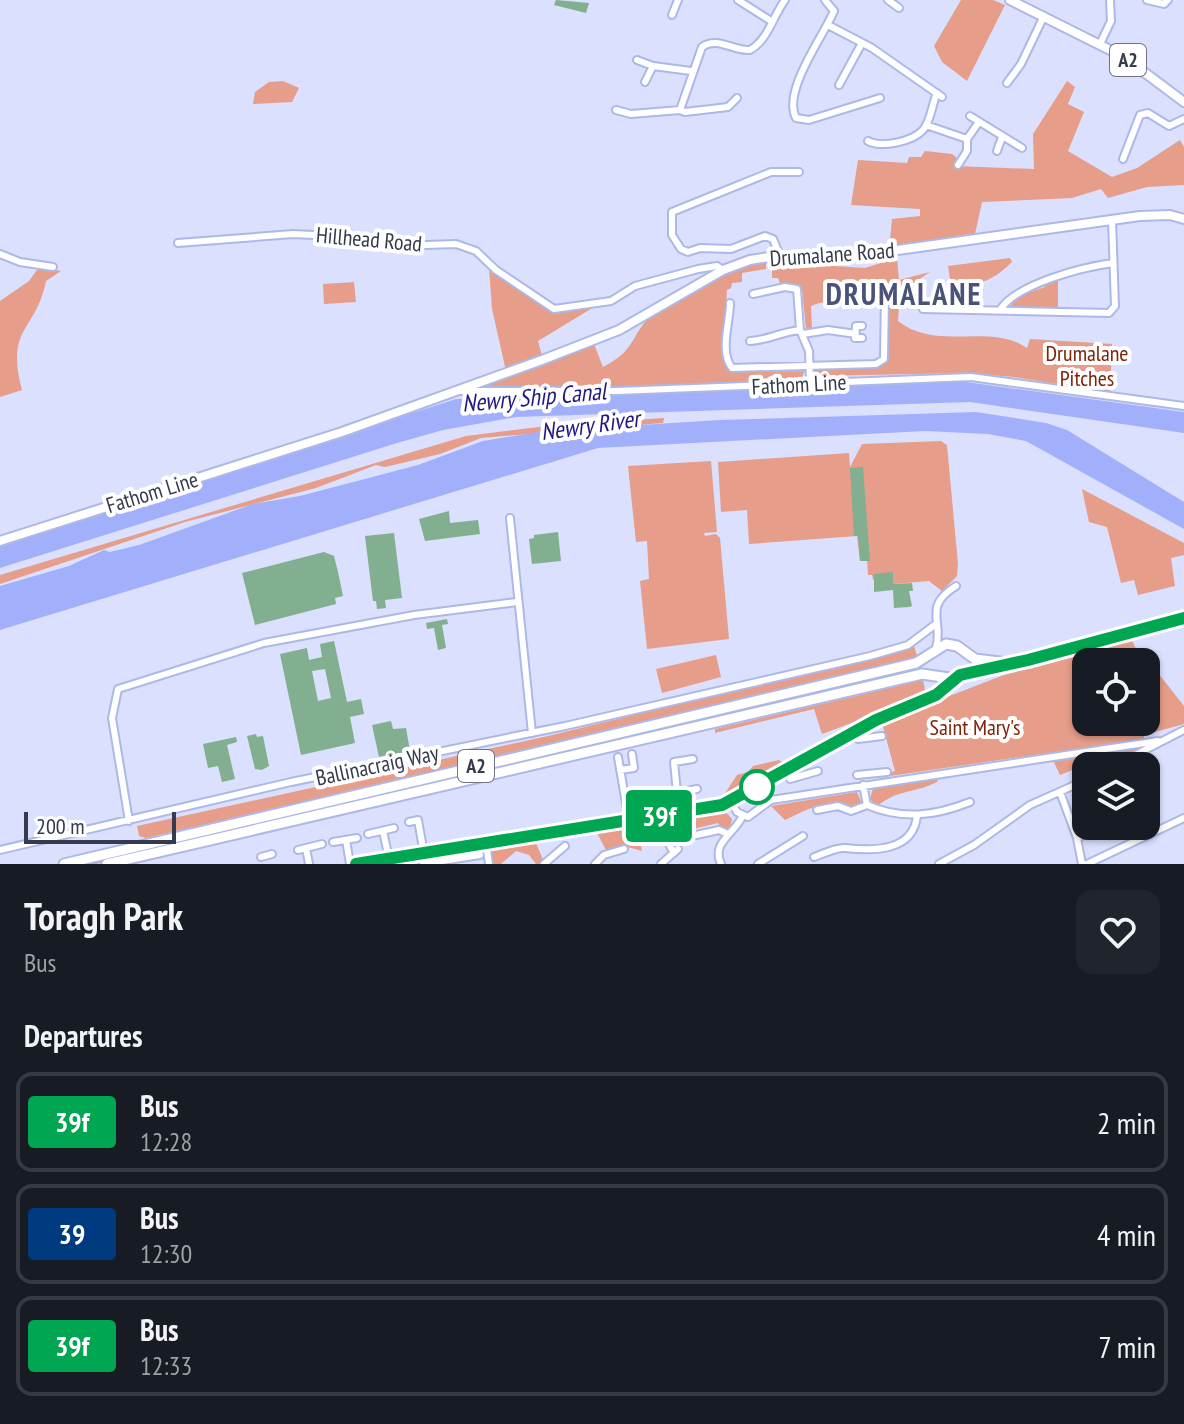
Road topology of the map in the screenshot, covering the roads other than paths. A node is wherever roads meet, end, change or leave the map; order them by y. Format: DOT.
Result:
graph roads {
  1 [pos="678,0"];
  2 [pos="738,0"];
  3 [pos="785,0"];
  4 [pos="825,0"];
  5 [pos="888,0"];
  6 [pos="1010,0"];
  7 [pos="1110,0"];
  8 [pos="1147,0"];
  9 [pos="1168,0"];
  10 [pos="899,8"];
  11 [pos="672,15"];
  12 [pos="1044,16"];
  13 [pos="771,21"];
  14 [pos="828,25"];
  15 [pos="862,43"];
  16 [pos="1100,44"];
  17 [pos="637,60"];
  18 [pos="653,66"];
  19 [pos="691,71"];
  20 [pos="645,82"];
  21 [pos="1007,83"];
  22 [pos="853,84"];
  23 [pos="737,98"];
  24 [pos="880,98"];
  25 [pos="1184,102"];
  26 [pos="616,110"];
  27 [pos="680,110"];
  28 [pos="793,114"];
  29 [pos="783,116"];
  30 [pos="970,116"];
  31 [pos="1184,119"];
  32 [pos="979,122"];
  33 [pos="926,125"];
  34 [pos="1002,137"];
  35 [pos="967,139"];
  36 [pos="868,141"];
  37 [pos="1022,148"];
  38 [pos="997,151"];
  39 [pos="1123,159"];
  40 [pos="958,165"];
  41 [pos="799,172"];
  42 [pos="1184,219"];
  43 [pos="1112,220"];
  44 [pos="178,243"];
  45 [pos="0,254"];
  46 [pos="780,256"];
  47 [pos="1113,263"];
  48 [pos="53,267"];
  49 [pos="723,270"];
  50 [pos="753,294"];
  51 [pos="849,296"];
  52 [pos="738,309"];
  53 [pos="923,309"];
  54 [pos="1000,310"];
  55 [pos="862,326"];
  56 [pos="801,332"];
  57 [pos="750,341"];
  58 [pos="810,365"];
  59 [pos="484,381"];
  60 [pos="810,383"];
  61 [pos="458,391"];
  62 [pos="487,393"];
  63 [pos="1184,406"];
  64 [pos="510,518"];
  65 [pos="0,541"];
  66 [pos="956,586"];
  67 [pos="517,602"];
  68 [pos="1184,618"];
  69 [pos="936,626"];
  70 [pos="959,647"];
  71 [pos="935,650"];
  72 [pos="1016,663"];
  73 [pos="939,676"];
  74 [pos="957,676"];
  75 [pos="940,691"];
  76 [pos="868,724"];
  77 [pos="1183,732"];
  78 [pos="532,733"];
  79 [pos="882,736"];
  80 [pos="872,737"];
  81 [pos="858,739"];
  82 [pos="1158,741"];
  83 [pos="1139,752"];
  84 [pos="632,754"];
  85 [pos="618,757"];
  86 [pos="693,759"];
  87 [pos="803,761"];
  88 [pos="620,770"];
  89 [pos="887,772"];
  90 [pos="873,773"];
  91 [pos="857,775"];
  92 [pos="790,779"];
  93 [pos="873,784"];
  94 [pos="863,785"];
  95 [pos="1072,786"];
  96 [pos="697,789"];
  97 [pos="1060,792"];
  98 [pos="677,793"];
  99 [pos="731,802"];
  100 [pos="970,802"];
  101 [pos="867,805"];
  102 [pos="817,810"];
  103 [pos="679,813"];
  104 [pos="917,815"];
  105 [pos="662,816"];
  106 [pos="742,817"];
  107 [pos="1184,818"];
  108 [pos="129,821"];
  109 [pos="629,821"];
  110 [pos="409,822"];
  111 [pos="1072,824"];
  112 [pos="394,828"];
  113 [pos="383,831"];
  114 [pos="368,834"];
  115 [pos="728,834"];
  116 [pos="696,835"];
  117 [pos="803,836"];
  118 [pos="357,838"];
  119 [pos="346,840"];
  120 [pos="1078,840"];
  121 [pos="333,842"];
  122 [pos="322,844"];
  123 [pos="483,844"];
  124 [pos="565,846"];
  125 [pos="624,849"];
  126 [pos="0,850"];
  127 [pos="424,854"];
  128 [pos="266,855"];
  129 [pos="480,855"];
  130 [pos="814,857"];
  131 [pos="389,859"];
  132 [pos="405,860"];
  133 [pos="64,864"];
  134 [pos="107,864"];
  135 [pos="268,864"];
  136 [pos="309,864"];
  137 [pos="350,864"];
  138 [pos="357,864"];
  139 [pos="423,864"];
  140 [pos="481,864"];
  141 [pos="489,864"];
  142 [pos="544,864"];
  143 [pos="595,864"];
  144 [pos="661,864"];
  145 [pos="721,864"];
  146 [pos="758,864"];
  147 [pos="939,864"];
  148 [pos="1085,864"];
  1 -- 11 [label="street"];
  2 -- 13 [label="street"];
  3 -- 13 [label="street"];
  4 -- 14 [label="street"];
  5 -- 10 [label="street"];
  6 -- 12 [label="main road, A2"];
  7 -- 16 [label="street"];
  8 -- 9 [label="street"];
  12 -- 16 [label="main road, A2"];
  12 -- 21 [label="street"];
  13 -- 19 [label="street"];
  14 -- 15 [label="street"];
  14 -- 28 [label="street"];
  15 -- 22 [label="street"];
  15 -- 33 [label="street"];
  16 -- 25 [label="main road, A2"];
  17 -- 18 [label="street"];
  18 -- 19 [label="street"];
  18 -- 20 [label="street"];
  19 -- 27 [label="street"];
  23 -- 27 [label="street"];
  24 -- 28 [label="street"];
  26 -- 27 [label="street"];
  28 -- 29 [label="street"];
  30 -- 32 [label="street"];
  31 -- 39 [label="street"];
  32 -- 34 [label="street"];
  32 -- 35 [label="street"];
  33 -- 35 [label="street"];
  33 -- 36 [label="street"];
  34 -- 37 [label="street"];
  34 -- 38 [label="street"];
  35 -- 40 [label="street"];
  41 -- 46 [label="street"];
  42 -- 43 [label="main road, Drumalane Road"];
  43 -- 46 [label="main road, Drumalane Road"];
  43 -- 47 [label="street"];
  44 -- 49 [label="street, Hillhead Road"];
  45 -- 48 [label="street"];
  46 -- 49 [label="main road, Drumalane Road"];
  47 -- 54 [label="street"];
  47 -- 54 [label="street"];
  49 -- 59 [label="main road, Drumalane Road"];
  50 -- 56 [label="street"];
  51 -- 58 [label="street"];
  52 -- 58 [label="street"];
  53 -- 54 [label="street"];
  55 -- 56 [label="street"];
  56 -- 57 [label="street"];
  56 -- 58 [label="street"];
  58 -- 60 [label="street"];
  59 -- 61 [label="main road, Drumalane Road"];
  59 -- 62 [label="street"];
  60 -- 62 [label="street, Fathom Line"];
  60 -- 63 [label="street, Fathom Line"];
  61 -- 62 [label="street, Fathom Line"];
  61 -- 65 [label="main road, Fathom Line"];
  64 -- 67 [label="street"];
  66 -- 69 [label="street"];
  67 -- 78 [label="street"];
  67 -- 108 [label="street"];
  68 -- 72 [label="highway, A2"];
  69 -- 70 [label="street"];
  69 -- 71 [label="street"];
  69 -- 78 [label="street, Ballinacraig Way"];
  70 -- 71 [label="highway, A2"];
  70 -- 72 [label="highway, A2"];
  70 -- 74 [label="highway"];
  71 -- 73 [label="highway"];
  71 -- 133 [label="highway, A2"];
  72 -- 74 [label="highway, A2"];
  73 -- 74 [label="highway, A2"];
  73 -- 75 [label="street"];
  73 -- 134 [label="highway, A2"];
  74 -- 75 [label="street"];
  75 -- 76 [label="street"];
  76 -- 80 [label="street"];
  76 -- 87 [label="street"];
  77 -- 82 [label="street"];
  78 -- 108 [label="street, Ballinacraig Way"];
  79 -- 80 [label="street"];
  80 -- 81 [label="street"];
  82 -- 83 [label="street"];
  82 -- 93 [label="street"];
  84 -- 88 [label="street"];
  85 -- 88 [label="street"];
  86 -- 98 [label="street"];
  87 -- 92 [label="street"];
  87 -- 99 [label="street"];
  88 -- 109 [label="street"];
  89 -- 90 [label="street"];
  90 -- 91 [label="street"];
  90 -- 93 [label="street"];
  93 -- 94 [label="street"];
  94 -- 101 [label="street"];
  94 -- 106 [label="street"];
  95 -- 97 [label="street"];
  96 -- 98 [label="street"];
  97 -- 111 [label="street"];
  97 -- 147 [label="street"];
  98 -- 103 [label="street"];
  99 -- 103 [label="street"];
  99 -- 106 [label="street"];
  100 -- 104 [label="street"];
  101 -- 102 [label="street"];
  101 -- 104 [label="street"];
  103 -- 105 [label="street"];
  104 -- 130 [label="street"];
  105 -- 109 [label="street"];
  105 -- 144 [label="street"];
  106 -- 115 [label="street"];
  107 -- 148 [label="street"];
  108 -- 126 [label="street, Ballinacraig Way"];
  109 -- 123 [label="street"];
  110 -- 127 [label="street"];
  112 -- 113 [label="street"];
  113 -- 114 [label="street"];
  113 -- 131 [label="street"];
  115 -- 116 [label="street"];
  115 -- 145 [label="street"];
  117 -- 146 [label="street"];
  118 -- 119 [label="street"];
  119 -- 121 [label="street"];
  119 -- 137 [label="street"];
  120 -- 148 [label="street"];
  122 -- 136 [label="street"];
  123 -- 127 [label="street"];
  123 -- 129 [label="street"];
  123 -- 141 [label="street"];
  124 -- 142 [label="street"];
  125 -- 143 [label="street"];
  127 -- 132 [label="street"];
  128 -- 135 [label="street"];
  129 -- 139 [label="street"];
  129 -- 140 [label="street"];
  131 -- 132 [label="street"];
  131 -- 138 [label="street"];
}
